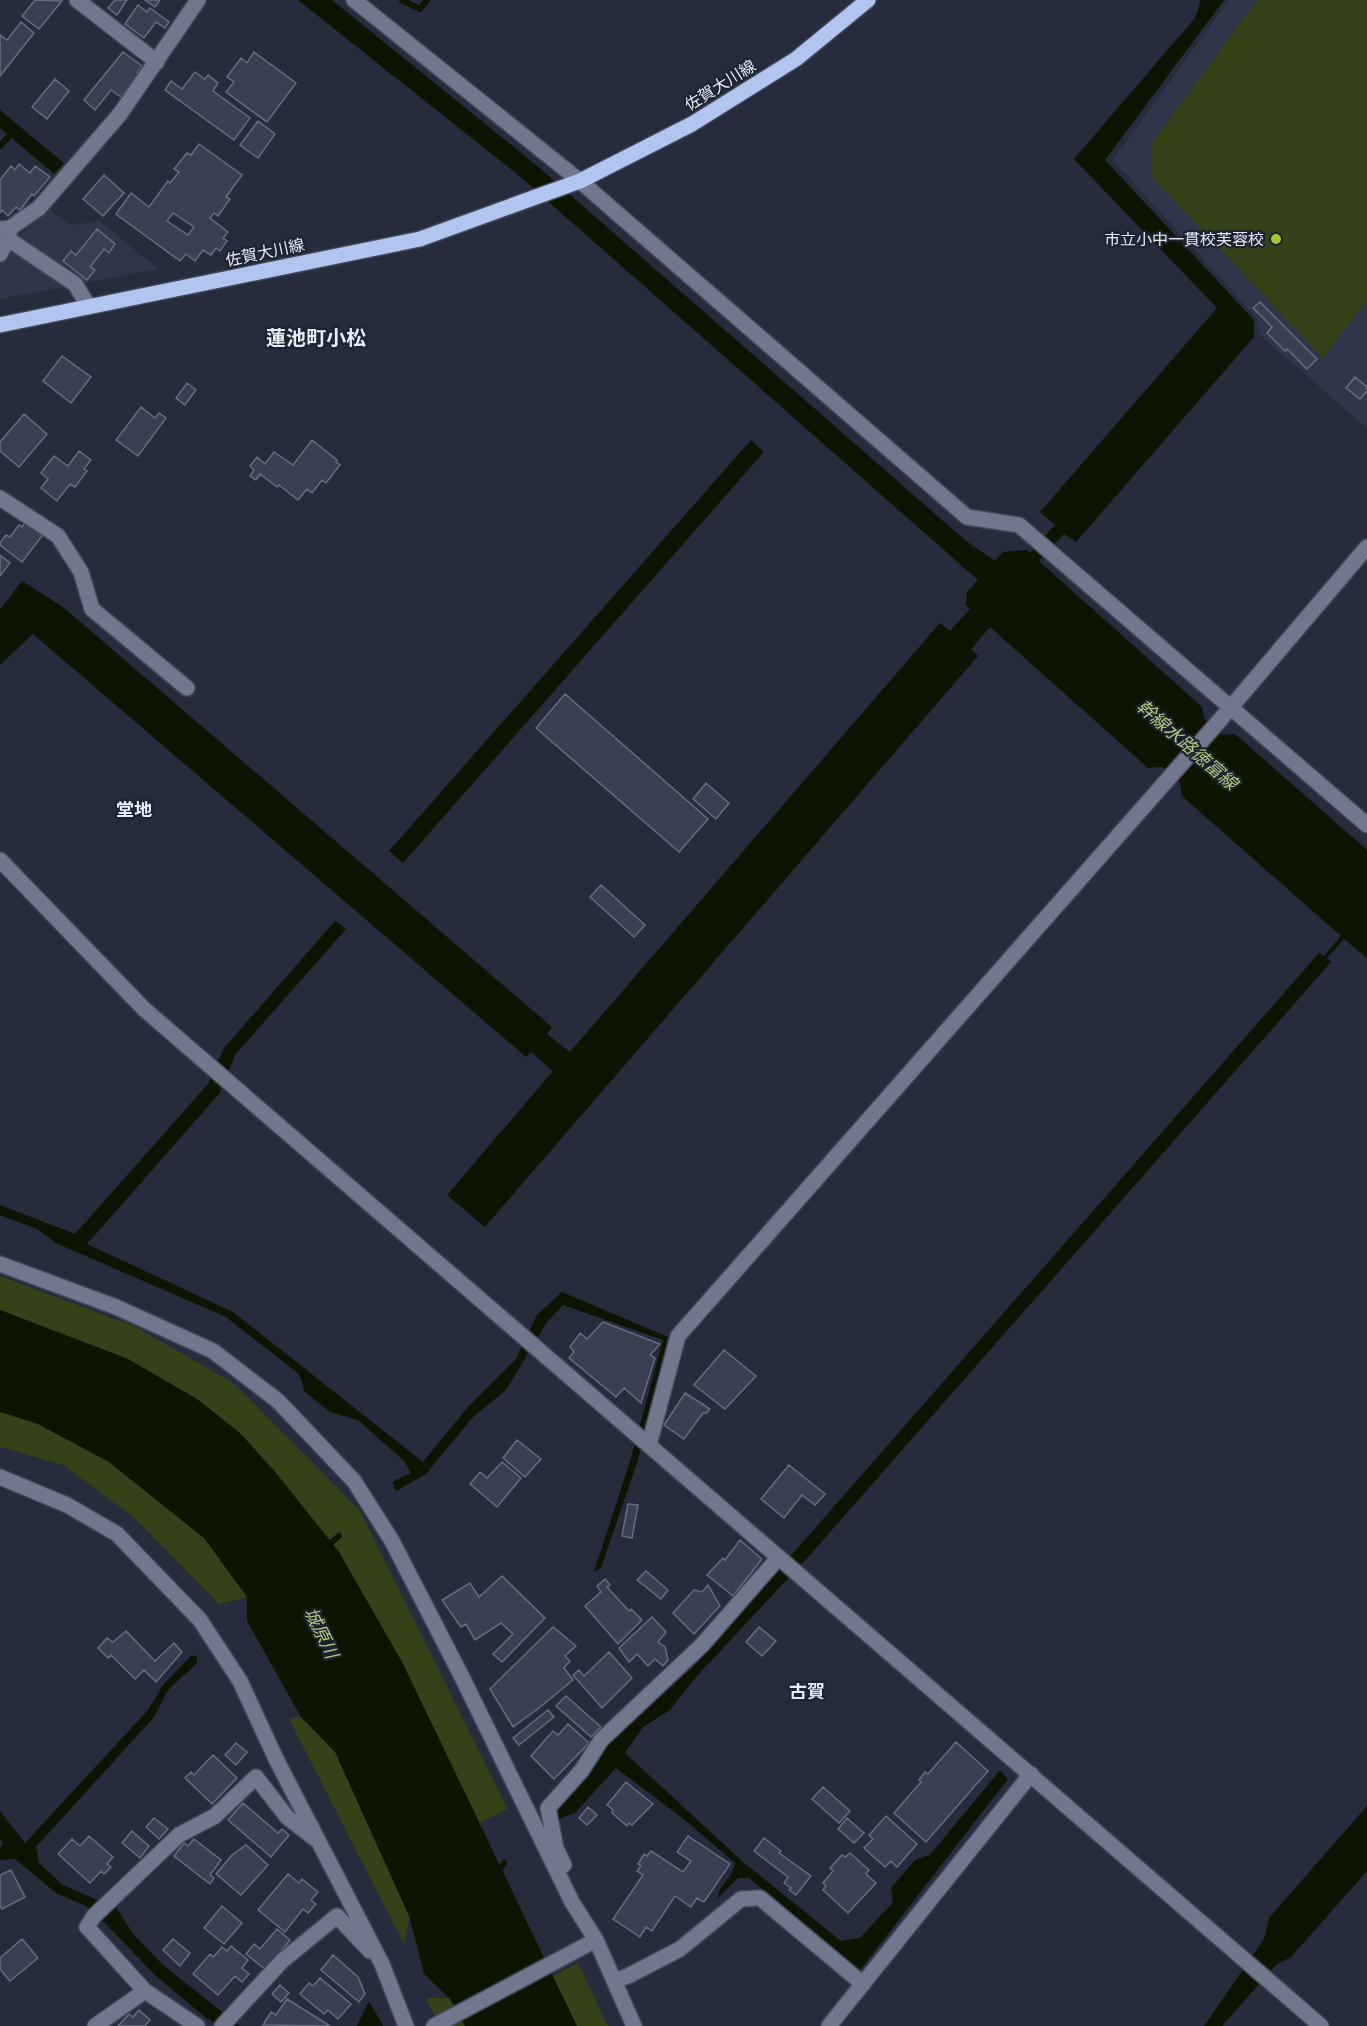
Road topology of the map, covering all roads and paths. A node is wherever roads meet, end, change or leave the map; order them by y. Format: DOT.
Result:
graph roads {
  1 [pos="77,0"];
  2 [pos="198,0"];
  3 [pos="354,0"];
  4 [pos="868,0"];
  5 [pos="157,63"];
  6 [pos="580,181"];
  7 [pos="6,232"];
  8 [pos="0,254"];
  9 [pos="89,307"];
  10 [pos="0,325"];
  11 [pos="0,498"];
  12 [pos="1367,548"];
  13 [pos="187,688"];
  14 [pos="1230,708"];
  15 [pos="1367,825"];
  16 [pos="0,860"];
  17 [pos="0,1264"];
  18 [pos="643,1440"];
  19 [pos="0,1478"];
  20 [pos="781,1559"];
  21 [pos="1031,1774"];
  22 [pos="320,1842"];
  23 [pos="572,1902"];
  24 [pos="591,1943"];
  25 [pos="382,1964"];
  26 [pos="614,1981"];
  27 [pos="863,1984"];
  28 [pos="144,1991"];
  29 [pos="95,2026"];
  30 [pos="197,2026"];
  31 [pos="222,2026"];
  32 [pos="406,2026"];
  33 [pos="434,2026"];
  34 [pos="634,2026"];
  35 [pos="829,2026"];
  36 [pos="1321,2026"];
  1 -- 5 [label="street"];
  2 -- 5 [label="street"];
  3 -- 6 [label="street"];
  4 -- 6 [label="main road, 佐賀大川線"];
  5 -- 7 [label="street"];
  6 -- 9 [label="main road, 佐賀大川線"];
  6 -- 14 [label="street"];
  7 -- 8 [label="street"];
  7 -- 9 [label="street"];
  9 -- 10 [label="main road, 佐賀大川線"];
  11 -- 13 [label="street"];
  12 -- 14 [label="street"];
  14 -- 15 [label="street"];
  14 -- 18 [label="street"];
  16 -- 18 [label="street"];
  17 -- 23 [label="street"];
  18 -- 20 [label="street"];
  19 -- 22 [label="street"];
  20 -- 21 [label="street"];
  20 -- 23 [label="street"];
  21 -- 27 [label="street"];
  21 -- 36 [label="street"];
  22 -- 25 [label="street"];
  22 -- 28 [label="street"];
  23 -- 24 [label="street"];
  24 -- 26 [label="street"];
  24 -- 33 [label="street"];
  25 -- 31 [label="street"];
  25 -- 32 [label="street"];
  26 -- 27 [label="street"];
  26 -- 34 [label="street"];
  27 -- 35 [label="street"];
  28 -- 29 [label="street"];
  28 -- 30 [label="street"];
}
